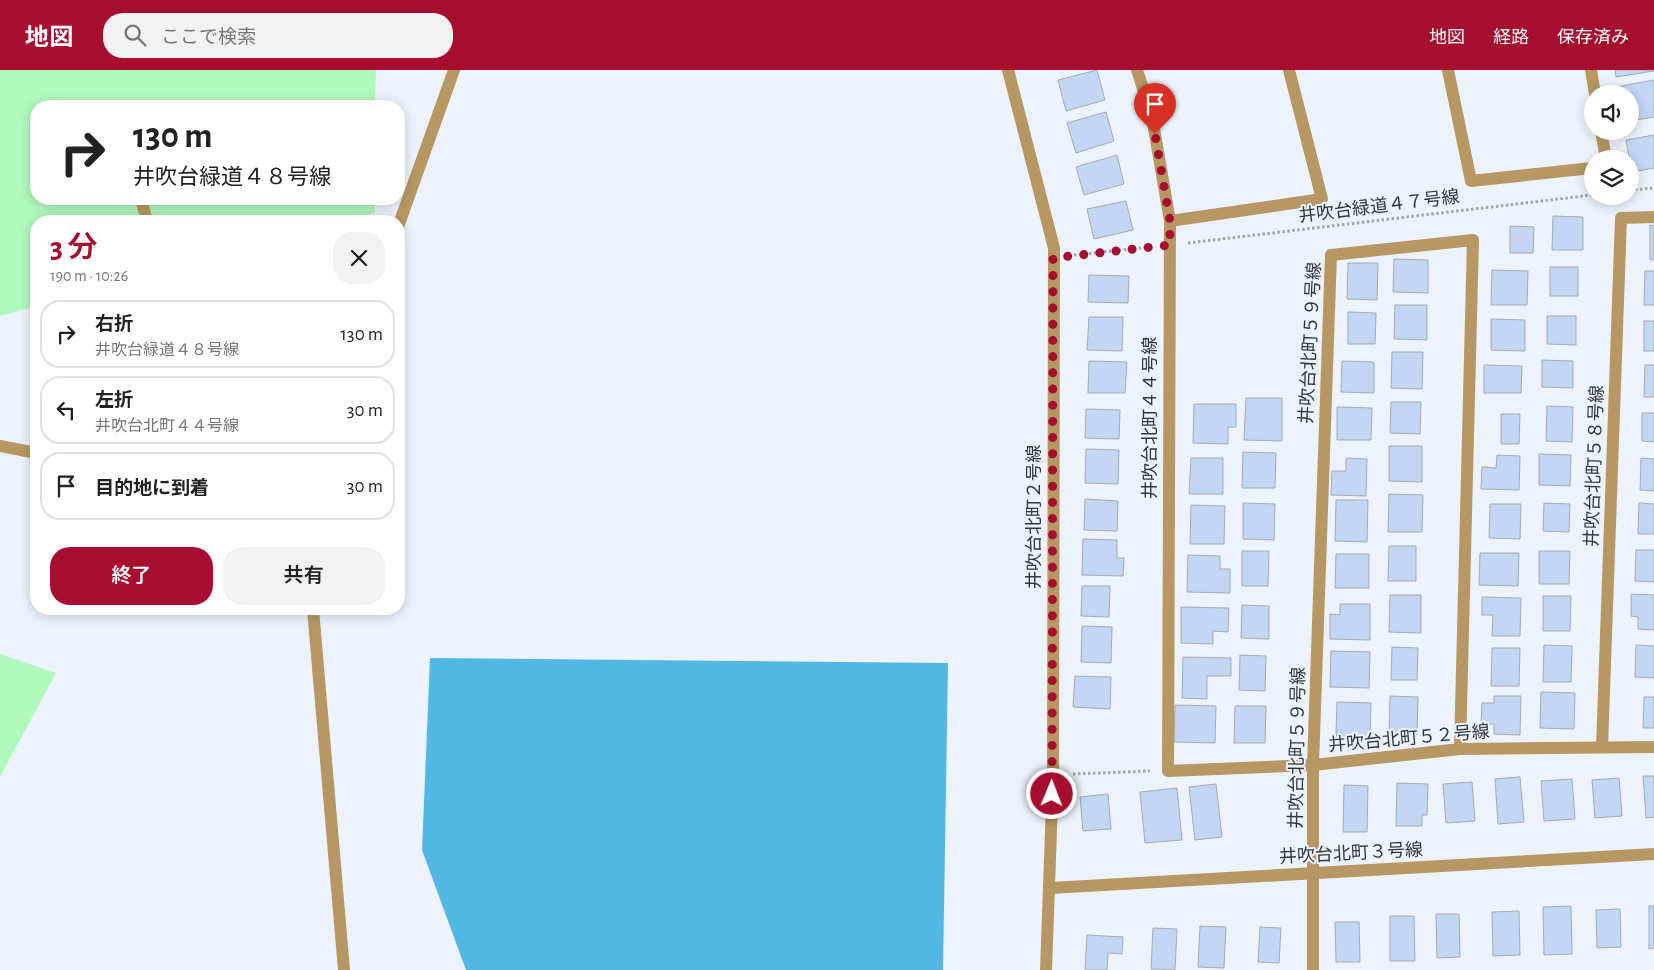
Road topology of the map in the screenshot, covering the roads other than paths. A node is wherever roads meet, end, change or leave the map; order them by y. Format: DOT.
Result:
graph roads {
  1 [pos="454,70"];
  2 [pos="1008,70"];
  3 [pos="1137,70"];
  4 [pos="1289,70"];
  5 [pos="1448,70"];
  6 [pos="1590,70"];
  7 [pos="1593,85"];
  8 [pos="1584,169"];
  9 [pos="402,215"];
  10 [pos="1654,217"];
  11 [pos="1170,221"];
  12 [pos="0,446"];
  13 [pos="30,452"];
  14 [pos="314,615"];
  15 [pos="1602,747"];
  16 [pos="1654,747"];
  17 [pos="1460,750"];
  18 [pos="1313,765"];
  19 [pos="1168,771"];
  20 [pos="1654,854"];
  21 [pos="1314,873"];
  22 [pos="1050,888"];
  23 [pos="344,970"];
  24 [pos="1046,970"];
  25 [pos="1312,970"];
  1 -- 9 [label="street"];
  2 -- 22 [label="street, 井吹台北町２号線"];
  3 -- 11 [label="street, 井吹台北町４４号線"];
  4 -- 11 [label="street"];
  5 -- 8 [label="street"];
  6 -- 7 [label="street"];
  10 -- 15 [label="street, 井吹台北町５８号線"];
  11 -- 19 [label="street, 井吹台北町４４号線"];
  12 -- 13 [label="street"];
  14 -- 23 [label="street"];
  15 -- 16 [label="street, 井吹台北町５２号線"];
  15 -- 17 [label="street, 井吹台北町５２号線"];
  17 -- 18 [label="street, 井吹台北町５２号線"];
  17 -- 18 [label="street, 井吹台北町５９号線"];
  18 -- 19 [label="street, 井吹台北町５２号線"];
  18 -- 21 [label="street, 井吹台北町５９号線"];
  20 -- 21 [label="street, 井吹台北町３号線"];
  21 -- 22 [label="street, 井吹台北町３号線"];
  21 -- 25 [label="street, 井吹台北町５９号線"];
  22 -- 24 [label="street, 井吹台北町２号線"];
}
